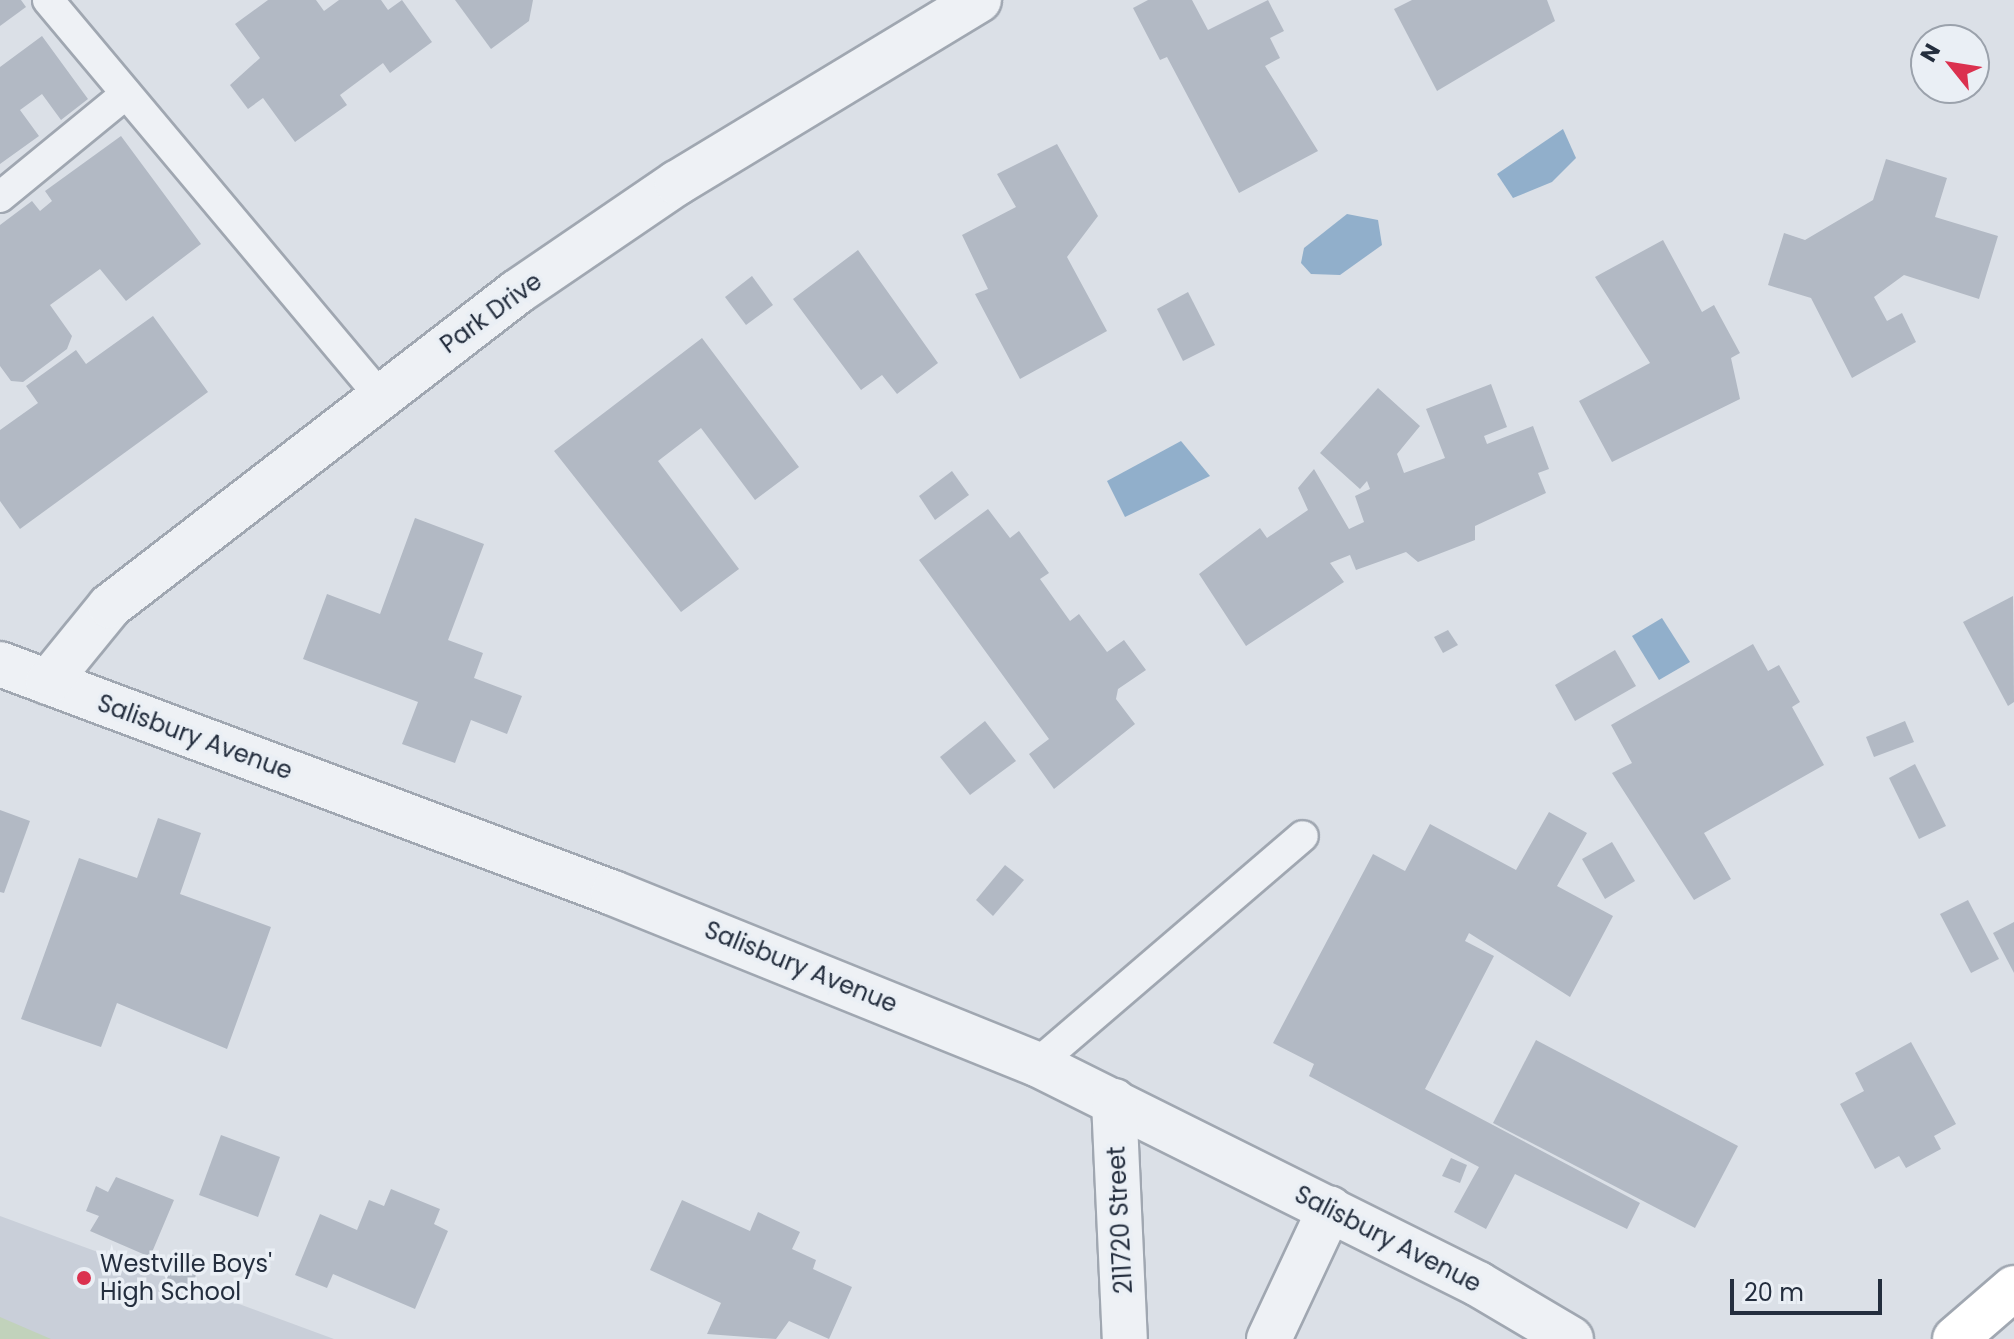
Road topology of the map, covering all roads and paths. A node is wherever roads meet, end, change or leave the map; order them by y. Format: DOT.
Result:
graph roads {
  1 [pos="48,0"];
  2 [pos="979,0"];
  3 [pos="126,94"];
  4 [pos="0,197"];
  5 [pos="380,396"];
  6 [pos="0,664"];
  7 [pos="48,682"];
  8 [pos="1303,836"];
  9 [pos="1037,1064"];
  10 [pos="1114,1101"];
  11 [pos="1330,1209"];
  12 [pos="2014,1288"];
  13 [pos="1125,1339"];
  14 [pos="1269,1339"];
  15 [pos="1571,1339"];
  16 [pos="1955,1339"];
  1 -- 3 [label="lane"];
  2 -- 5 [label="street, Park Drive"];
  3 -- 4 [label="lane"];
  3 -- 5 [label="lane"];
  5 -- 7 [label="street, Park Drive"];
  6 -- 7 [label="street, Salisbury Avenue"];
  7 -- 9 [label="street, Salisbury Avenue"];
  8 -- 9 [label="lane"];
  9 -- 10 [label="street, Salisbury Avenue"];
  10 -- 11 [label="street, Salisbury Avenue"];
  10 -- 13 [label="street, 211720 Street"];
  11 -- 14 [label="street"];
  11 -- 15 [label="street, Salisbury Avenue"];
  12 -- 16 [label="highway"];
}
